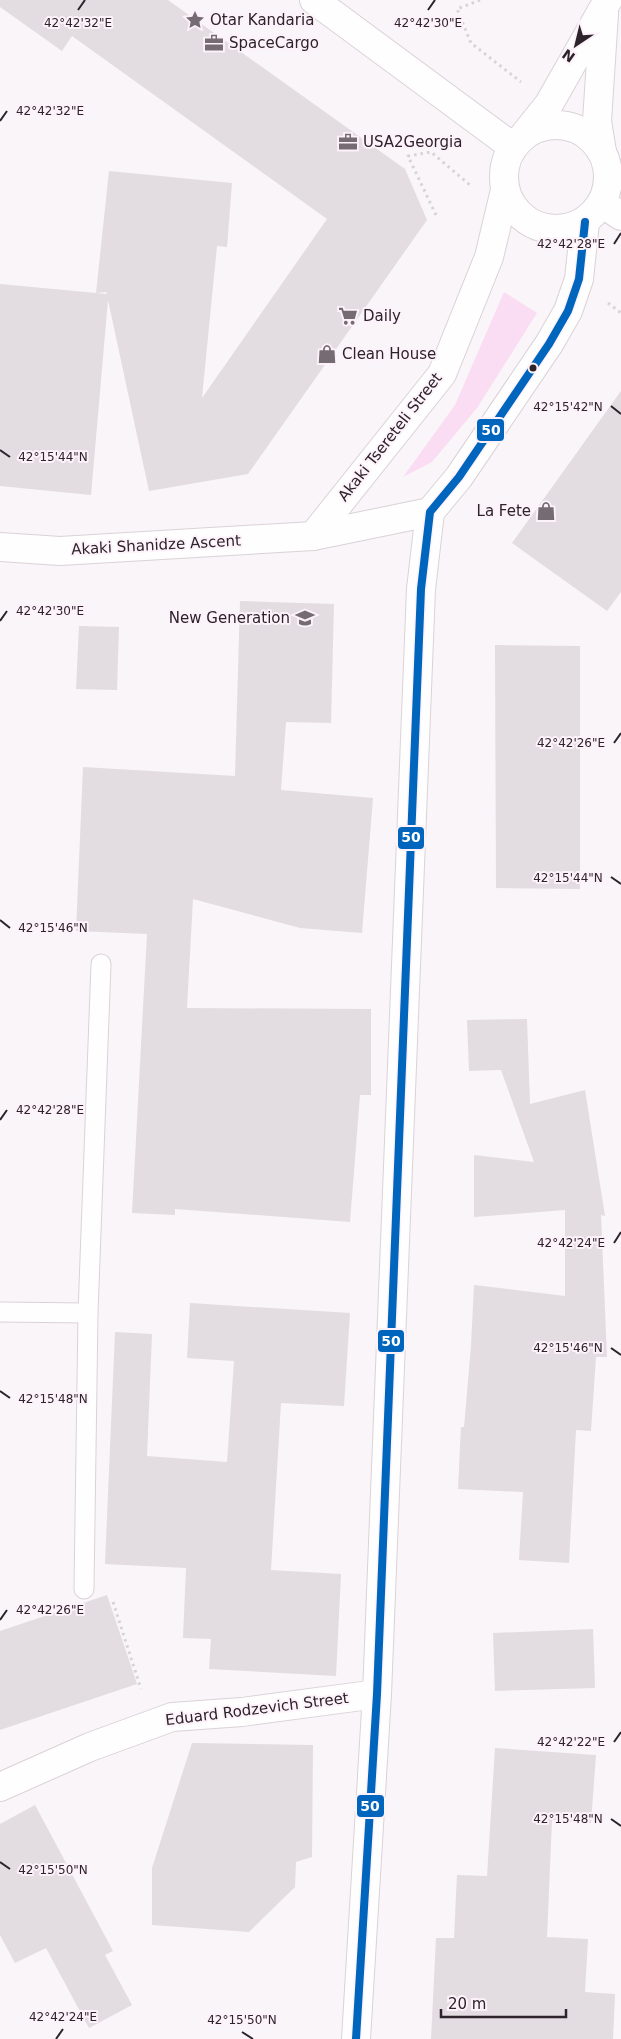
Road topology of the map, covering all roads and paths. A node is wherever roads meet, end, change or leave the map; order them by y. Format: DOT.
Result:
graph roads {
  1 [pos="314,0"];
  2 [pos="480,0"];
  3 [pos="606,5"];
  4 [pos="457,9"];
  5 [pos="519,140"];
  6 [pos="602,152"];
  7 [pos="408,156"];
  8 [pos="505,190"];
  9 [pos="603,214"];
  10 [pos="436,216"];
  11 [pos="430,512"];
  12 [pos="313,536"];
  13 [pos="0,547"];
  14 [pos="100,964"];
  15 [pos="0,1312"];
  16 [pos="88,1313"];
  17 [pos="84,1588"];
  18 [pos="143,1694"];
  19 [pos="377,1694"];
  20 [pos="0,1787"];
  21 [pos="356,2039"];
  1 -- 5 [label="main road"];
  2 -- 4 [label="path"];
  3 -- 5 [label="main road"];
  3 -- 6 [label="main road"];
  5 -- 6 [label="main road"];
  5 -- 8 [label="main road"];
  6 -- 9 [label="main road"];
  7 -- 10 [label="path"];
  8 -- 9 [label="main road"];
  8 -- 12 [label="main road, Akaki Tsereteli Street"];
  9 -- 11 [label="main road"];
  11 -- 12 [label="main road"];
  11 -- 19 [label="main road"];
  12 -- 13 [label="main road, Akaki Shanidze Ascent"];
  14 -- 16 [label="lane"];
  15 -- 16 [label="lane"];
  16 -- 17 [label="lane"];
  17 -- 18 [label="path"];
  19 -- 20 [label="main road, Eduard Rodzevich Street"];
  19 -- 21 [label="main road"];
}
